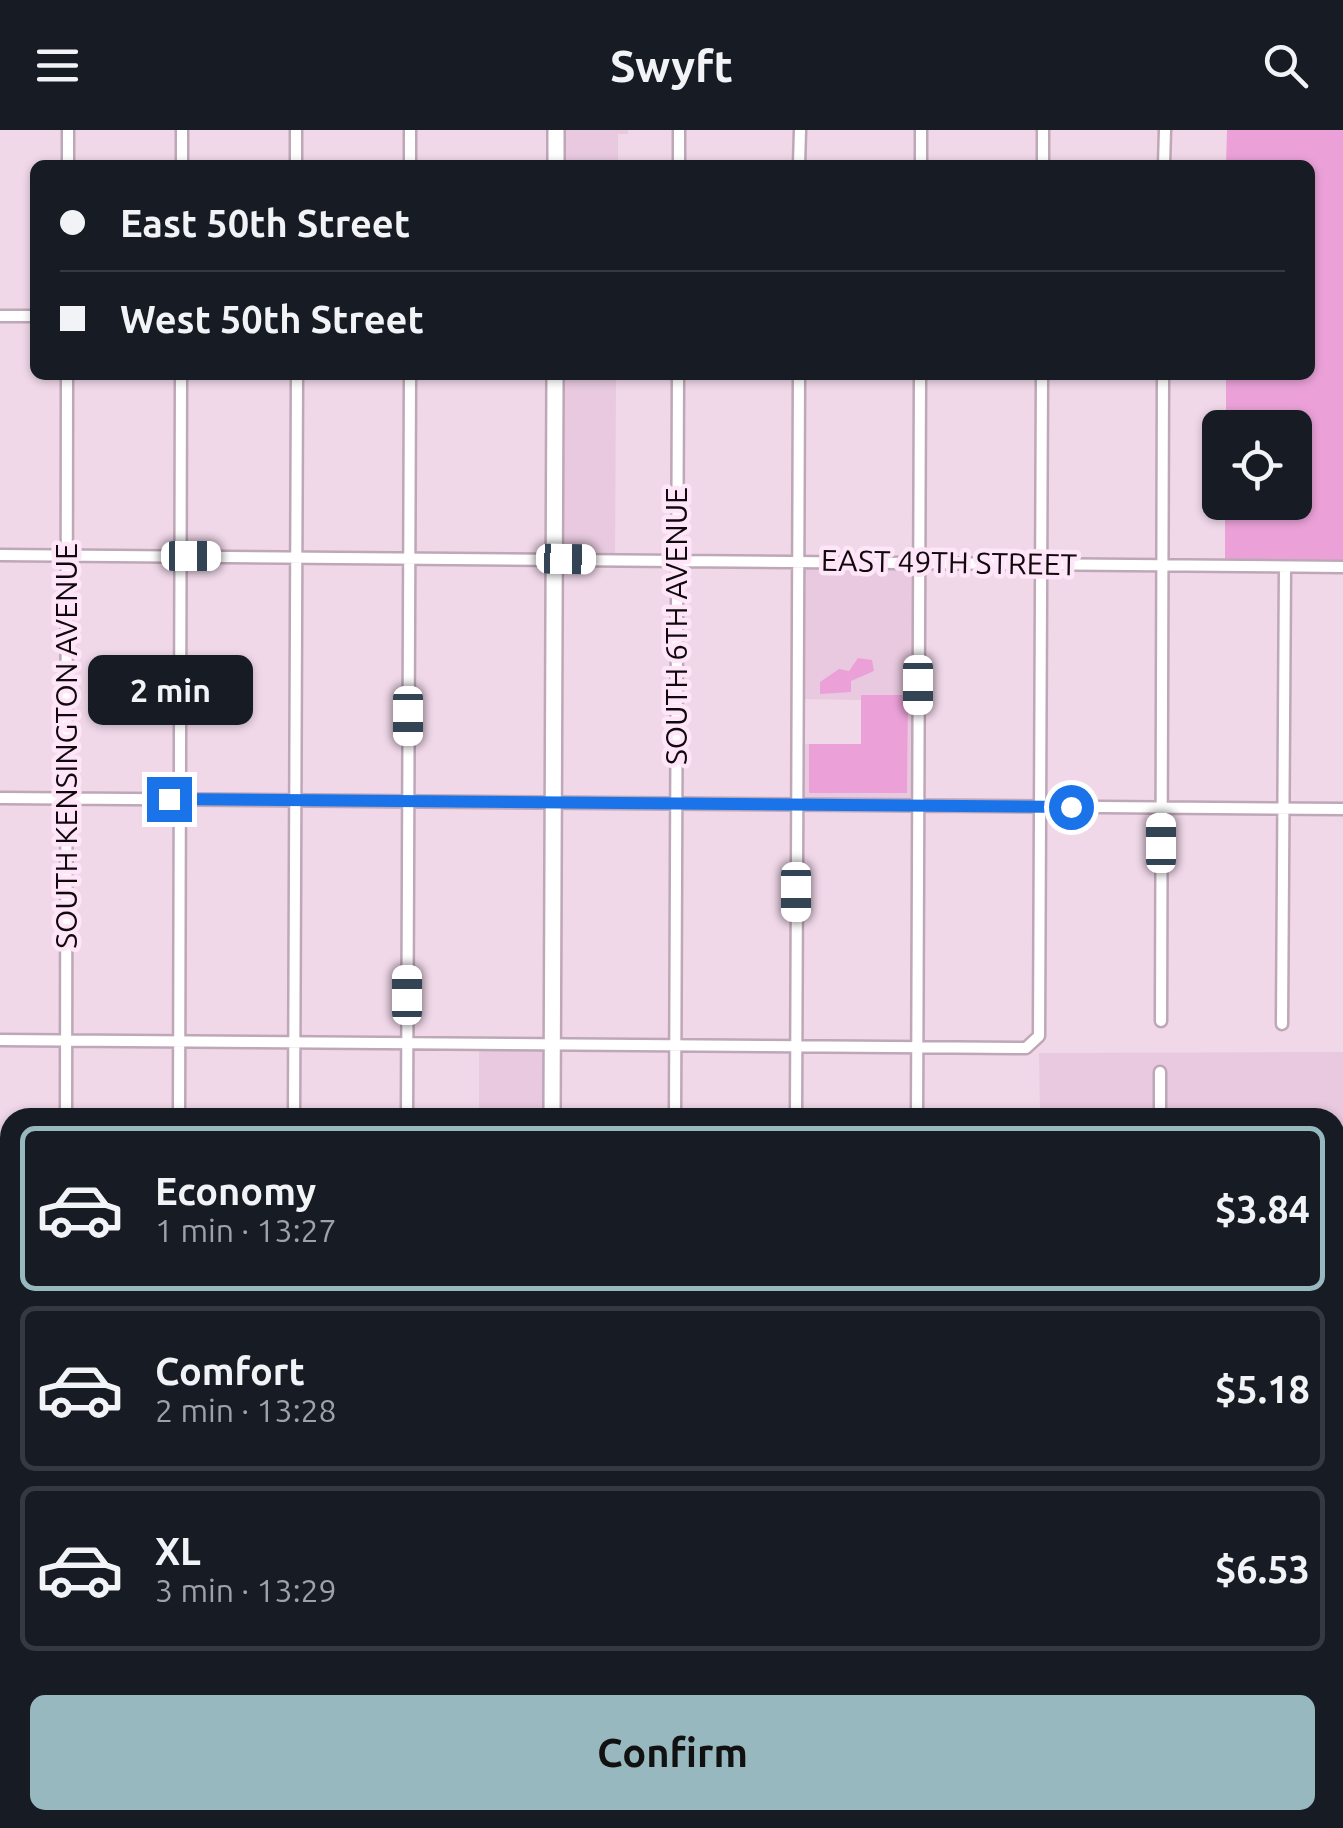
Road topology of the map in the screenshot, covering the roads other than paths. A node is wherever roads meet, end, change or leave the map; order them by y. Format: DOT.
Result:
graph roads {
  1 [pos="68,130"];
  2 [pos="182,130"];
  3 [pos="296,130"];
  4 [pos="410,130"];
  5 [pos="556,130"];
  6 [pos="679,130"];
  7 [pos="800,130"];
  8 [pos="921,130"];
  9 [pos="1043,130"];
  10 [pos="1165,130"];
  11 [pos="68,160"];
  12 [pos="182,160"];
  13 [pos="296,160"];
  14 [pos="410,160"];
  15 [pos="556,160"];
  16 [pos="679,160"];
  17 [pos="800,160"];
  18 [pos="921,160"];
  19 [pos="1043,160"];
  20 [pos="1164,160"];
  21 [pos="0,316"];
  22 [pos="30,316"];
  23 [pos="67,380"];
  24 [pos="181,380"];
  25 [pos="297,380"];
  26 [pos="410,380"];
  27 [pos="555,380"];
  28 [pos="678,380"];
  29 [pos="799,380"];
  30 [pos="920,380"];
  31 [pos="1042,380"];
  32 [pos="1163,380"];
  33 [pos="0,555"];
  34 [pos="67,556"];
  35 [pos="180,556"];
  36 [pos="296,557"];
  37 [pos="408,558"];
  38 [pos="554,559"];
  39 [pos="677,560"];
  40 [pos="798,562"];
  41 [pos="919,563"];
  42 [pos="1041,564"];
  43 [pos="1163,566"];
  44 [pos="1285,567"];
  45 [pos="1343,568"];
  46 [pos="0,798"];
  47 [pos="66,798"];
  48 [pos="180,799"];
  49 [pos="293,799"];
  50 [pos="407,802"];
  51 [pos="553,803"];
  52 [pos="676,804"];
  53 [pos="796,805"];
  54 [pos="918,806"];
  55 [pos="1041,807"];
  56 [pos="1161,808"];
  57 [pos="1282,809"];
  58 [pos="1343,809"];
  59 [pos="1161,1021"];
  60 [pos="1282,1024"];
  61 [pos="0,1040"];
  62 [pos="66,1040"];
  63 [pos="179,1041"];
  64 [pos="294,1042"];
  65 [pos="407,1043"];
  66 [pos="552,1044"];
  67 [pos="675,1045"];
  68 [pos="796,1046"];
  69 [pos="917,1047"];
  70 [pos="1160,1072"];
  71 [pos="66,1108"];
  72 [pos="179,1108"];
  73 [pos="294,1108"];
  74 [pos="408,1108"];
  75 [pos="552,1108"];
  76 [pos="674,1108"];
  77 [pos="796,1108"];
  78 [pos="916,1108"];
  79 [pos="1160,1108"];
  1 -- 11 [label="street"];
  2 -- 12 [label="street"];
  3 -- 13 [label="street"];
  4 -- 14 [label="street"];
  5 -- 15 [label="main road"];
  6 -- 16 [label="street"];
  7 -- 17 [label="street"];
  8 -- 18 [label="street"];
  9 -- 19 [label="street"];
  10 -- 20 [label="street"];
  21 -- 22 [label="street"];
  23 -- 34 [label="street, SOUTH KENSINGTON AVENUE"];
  24 -- 35 [label="street"];
  25 -- 36 [label="street"];
  26 -- 37 [label="street"];
  27 -- 38 [label="main road"];
  28 -- 39 [label="street, SOUTH 6TH AVENUE"];
  29 -- 40 [label="street"];
  30 -- 41 [label="street"];
  31 -- 42 [label="street"];
  32 -- 43 [label="street"];
  33 -- 34 [label="street, EAST 49TH STREET"];
  34 -- 35 [label="street, EAST 49TH STREET"];
  34 -- 47 [label="street, SOUTH KENSINGTON AVENUE"];
  35 -- 36 [label="street, EAST 49TH STREET"];
  35 -- 48 [label="street"];
  36 -- 37 [label="street, EAST 49TH STREET"];
  36 -- 49 [label="street"];
  37 -- 38 [label="street, EAST 49TH STREET"];
  37 -- 50 [label="street"];
  38 -- 39 [label="street, EAST 49TH STREET"];
  38 -- 51 [label="main road"];
  39 -- 40 [label="street, EAST 49TH STREET"];
  39 -- 52 [label="street, SOUTH 6TH AVENUE"];
  40 -- 41 [label="street, EAST 49TH STREET"];
  40 -- 53 [label="street"];
  41 -- 42 [label="street, EAST 49TH STREET"];
  41 -- 54 [label="street"];
  42 -- 43 [label="street, EAST 49TH STREET"];
  42 -- 55 [label="street"];
  43 -- 44 [label="street, EAST 49TH STREET"];
  43 -- 56 [label="street"];
  44 -- 45 [label="street, EAST 49TH STREET"];
  44 -- 57 [label="street"];
  46 -- 47 [label="street"];
  47 -- 48 [label="street"];
  47 -- 62 [label="street, SOUTH KENSINGTON AVENUE"];
  48 -- 49 [label="street"];
  48 -- 63 [label="street"];
  49 -- 50 [label="street"];
  49 -- 64 [label="street"];
  50 -- 51 [label="street"];
  50 -- 65 [label="street"];
  51 -- 52 [label="street"];
  51 -- 66 [label="main road"];
  52 -- 53 [label="street"];
  52 -- 67 [label="street, SOUTH 6TH AVENUE"];
  53 -- 54 [label="street"];
  53 -- 68 [label="street"];
  54 -- 55 [label="street"];
  54 -- 69 [label="street"];
  55 -- 56 [label="street"];
  55 -- 69 [label="street"];
  56 -- 57 [label="street"];
  56 -- 59 [label="street"];
  57 -- 58 [label="street"];
  57 -- 60 [label="street"];
  61 -- 62 [label="street"];
  62 -- 63 [label="street"];
  62 -- 71 [label="street, SOUTH KENSINGTON AVENUE"];
  63 -- 64 [label="street"];
  63 -- 72 [label="street"];
  64 -- 65 [label="street"];
  64 -- 73 [label="street"];
  65 -- 66 [label="street"];
  65 -- 74 [label="street"];
  66 -- 67 [label="street"];
  66 -- 75 [label="main road"];
  67 -- 68 [label="street"];
  67 -- 76 [label="street, SOUTH 6TH AVENUE"];
  68 -- 69 [label="street"];
  68 -- 77 [label="street"];
  69 -- 78 [label="street"];
  70 -- 79 [label="street"];
}
